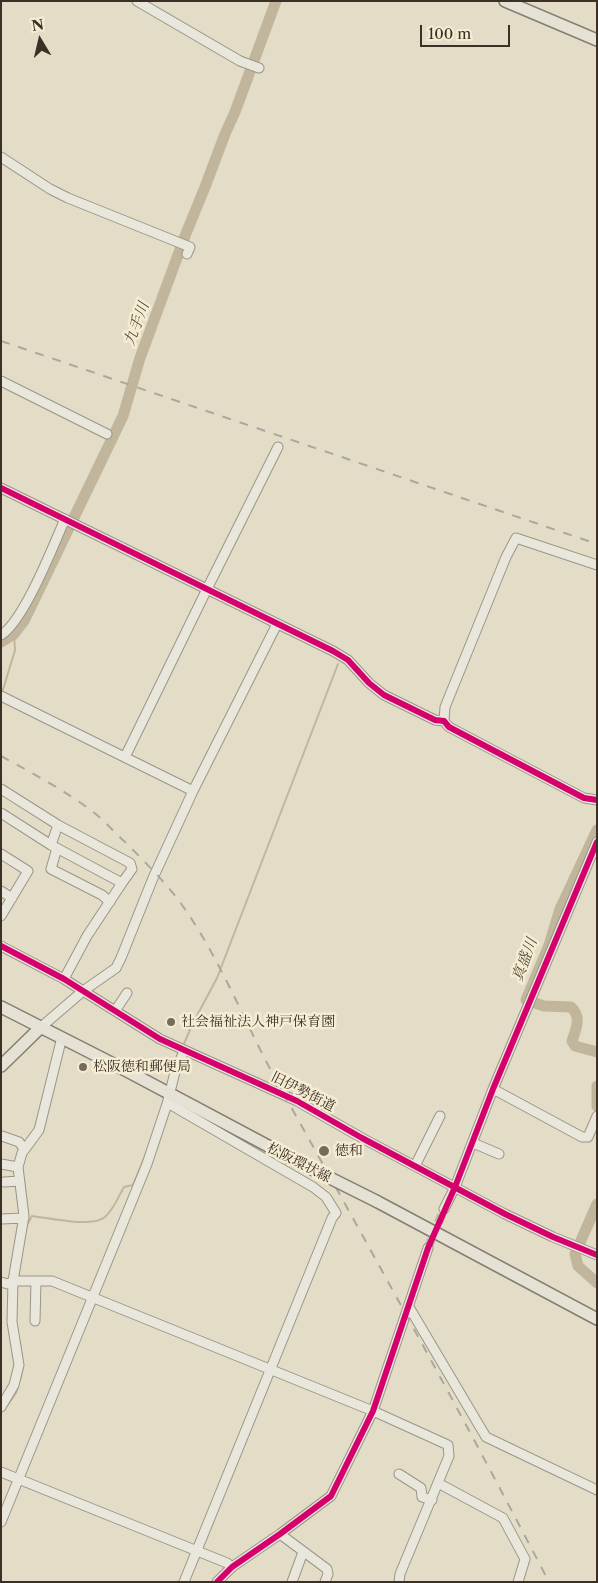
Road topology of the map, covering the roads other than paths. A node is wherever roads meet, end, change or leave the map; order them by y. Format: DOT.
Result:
graph roads {
  1 [pos="136,1"];
  2 [pos="505,1"];
  3 [pos="597,40"];
  4 [pos="259,68"];
  5 [pos="1,157"];
  6 [pos="187,254"];
  7 [pos="1,381"];
  8 [pos="107,434"];
  9 [pos="278,447"];
  10 [pos="1,488"];
  11 [pos="65,519"];
  12 [pos="597,565"];
  13 [pos="206,589"];
  14 [pos="278,624"];
  15 [pos="1,635"];
  16 [pos="1,696"];
  17 [pos="444,721"];
  18 [pos="125,757"];
  19 [pos="1,789"];
  20 [pos="193,791"];
  21 [pos="597,800"];
  22 [pos="1,813"];
  23 [pos="58,825"];
  24 [pos="597,842"];
  25 [pos="54,847"];
  26 [pos="1,854"];
  27 [pos="122,883"];
  28 [pos="1,891"];
  29 [pos="12,898"];
  30 [pos="110,902"];
  31 [pos="1,916"];
  32 [pos="1,946"];
  33 [pos="64,979"];
  34 [pos="83,991"];
  35 [pos="127,993"];
  36 [pos="1,1007"];
  37 [pos="115,1011"];
  38 [pos="40,1028"];
  39 [pos="62,1038"];
  40 [pos="184,1051"];
  41 [pos="1,1066"];
  42 [pos="494,1089"];
  43 [pos="168,1099"];
  44 [pos="440,1116"];
  45 [pos="597,1116"];
  46 [pos="2,1136"];
  47 [pos="473,1143"];
  48 [pos="24,1150"];
  49 [pos="499,1154"];
  50 [pos="1,1164"];
  51 [pos="415,1166"];
  52 [pos="18,1167"];
  53 [pos="19,1181"];
  54 [pos="4,1182"];
  55 [pos="455,1187"];
  56 [pos="444,1209"];
  57 [pos="24,1218"];
  58 [pos="1,1219"];
  59 [pos="428,1248"];
  60 [pos="597,1256"];
  61 [pos="36,1281"];
  62 [pos="1,1282"];
  63 [pos="13,1282"];
  64 [pos="92,1298"];
  65 [pos="409,1307"];
  66 [pos="597,1320"];
  67 [pos="35,1321"];
  68 [pos="270,1370"];
  69 [pos="1,1407"];
  70 [pos="373,1411"];
  71 [pos="1,1472"];
  72 [pos="399,1474"];
  73 [pos="19,1479"];
  74 [pos="438,1483"];
  75 [pos="597,1490"];
  76 [pos="432,1500"];
  77 [pos="1,1522"];
  78 [pos="280,1534"];
  79 [pos="196,1552"];
  80 [pos="303,1552"];
  81 [pos="232,1568"];
  82 [pos="184,1582"];
  83 [pos="217,1582"];
  84 [pos="292,1582"];
  85 [pos="325,1582"];
  86 [pos="399,1582"];
  87 [pos="518,1582"];
  1 -- 4 [label="street"];
  2 -- 3 [label="main road"];
  5 -- 6 [label="street"];
  7 -- 8 [label="street"];
  9 -- 13 [label="street"];
  10 -- 11 [label="street"];
  11 -- 13 [label="street"];
  11 -- 15 [label="street"];
  12 -- 17 [label="street"];
  13 -- 14 [label="street"];
  13 -- 18 [label="street"];
  14 -- 17 [label="street"];
  14 -- 20 [label="street"];
  16 -- 18 [label="street"];
  17 -- 21 [label="street"];
  18 -- 20 [label="street"];
  19 -- 23 [label="street"];
  20 -- 34 [label="street"];
  22 -- 25 [label="street"];
  23 -- 25 [label="street"];
  23 -- 27 [label="street"];
  24 -- 42 [label="street"];
  25 -- 27 [label="street"];
  25 -- 30 [label="street"];
  26 -- 29 [label="street"];
  27 -- 30 [label="street"];
  28 -- 29 [label="street"];
  29 -- 31 [label="street"];
  30 -- 33 [label="street"];
  32 -- 33 [label="street, 旧伊勢街道"];
  33 -- 34 [label="street, 旧伊勢街道"];
  34 -- 37 [label="street, 旧伊勢街道"];
  34 -- 38 [label="street"];
  35 -- 37 [label="street"];
  36 -- 38 [label="main road, 松阪環状線"];
  37 -- 40 [label="street, 旧伊勢街道"];
  38 -- 39 [label="main road, 松阪環状線"];
  38 -- 41 [label="main road"];
  39 -- 43 [label="main road, 松阪環状線"];
  39 -- 48 [label="street"];
  40 -- 43 [label="street"];
  40 -- 51 [label="street, 旧伊勢街道"];
  42 -- 45 [label="street"];
  42 -- 47 [label="street"];
  43 -- 64 [label="street"];
  43 -- 66 [label="main road, 松阪環状線, bridge"];
  43 -- 68 [label="street"];
  44 -- 51 [label="street"];
  46 -- 48 [label="street"];
  47 -- 49 [label="street"];
  47 -- 55 [label="street"];
  48 -- 52 [label="street"];
  50 -- 52 [label="street"];
  51 -- 55 [label="street, 旧伊勢街道"];
  52 -- 53 [label="street"];
  53 -- 54 [label="street"];
  53 -- 57 [label="street"];
  55 -- 56 [label="street"];
  55 -- 60 [label="street, 旧伊勢街道"];
  57 -- 58 [label="street"];
  57 -- 63 [label="street"];
  59 -- 65 [label="street"];
  61 -- 63 [label="street"];
  61 -- 64 [label="street"];
  61 -- 67 [label="street"];
  62 -- 63 [label="street"];
  63 -- 69 [label="street"];
  64 -- 68 [label="street"];
  64 -- 73 [label="street"];
  65 -- 70 [label="street"];
  65 -- 75 [label="street"];
  68 -- 70 [label="street"];
  68 -- 79 [label="street"];
  70 -- 74 [label="street"];
  70 -- 78 [label="street"];
  71 -- 73 [label="street"];
  72 -- 76 [label="street"];
  73 -- 77 [label="street"];
  73 -- 79 [label="street"];
  74 -- 76 [label="street"];
  74 -- 87 [label="street"];
  76 -- 86 [label="street"];
  78 -- 80 [label="street"];
  78 -- 81 [label="street"];
  79 -- 81 [label="street"];
  79 -- 82 [label="street"];
  80 -- 84 [label="street"];
  80 -- 85 [label="street"];
  81 -- 83 [label="street"];
}
